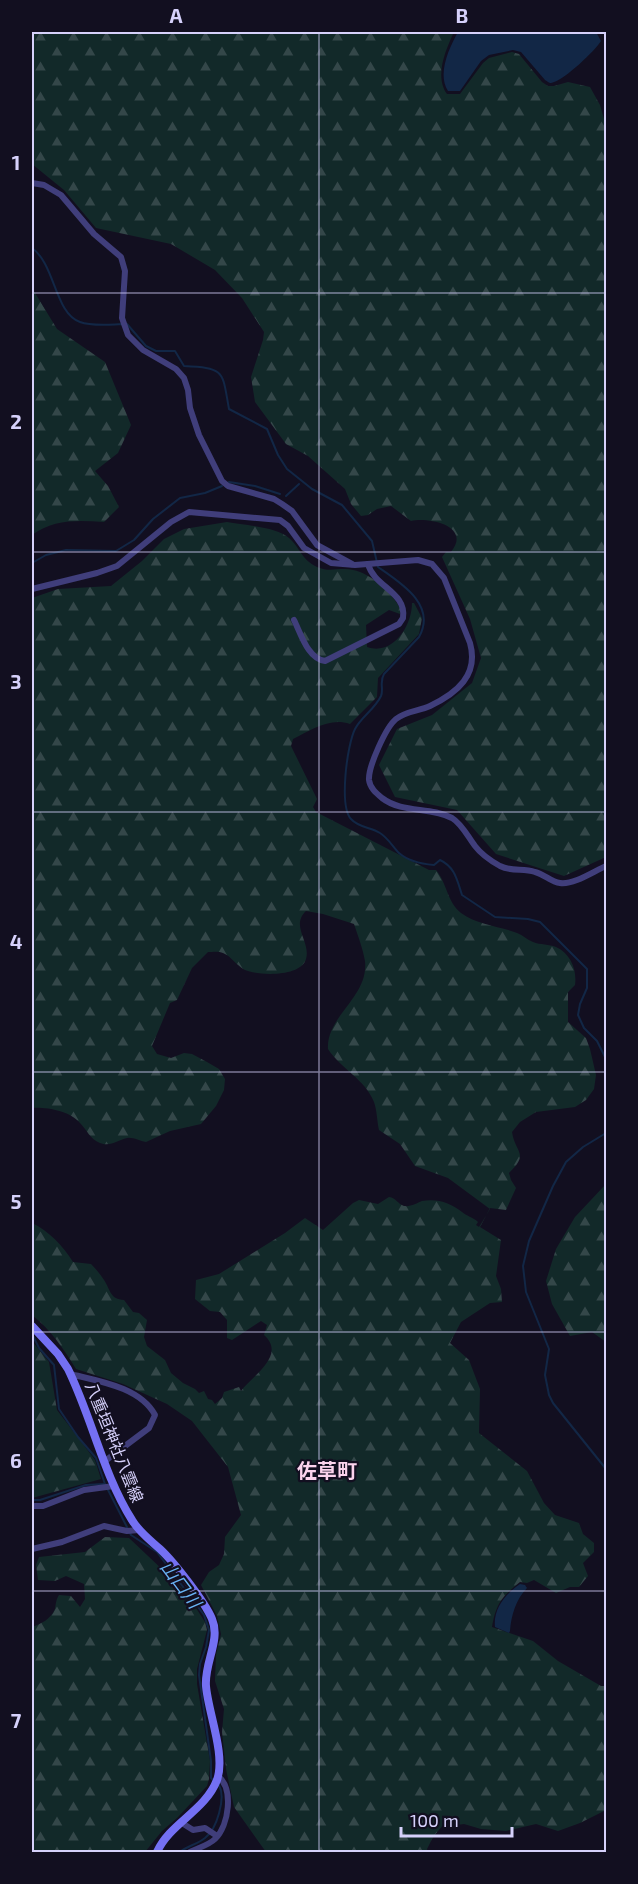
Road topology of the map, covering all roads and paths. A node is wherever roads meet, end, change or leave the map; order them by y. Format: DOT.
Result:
graph roads {
  1 [pos="32,183"];
  2 [pos="373,563"];
  3 [pos="355,565"];
  4 [pos="32,589"];
  5 [pos="294,620"];
  6 [pos="606,866"];
  7 [pos="32,1326"];
  8 [pos="70,1374"];
  9 [pos="105,1461"];
  10 [pos="110,1488"];
  11 [pos="32,1506"];
  12 [pos="132,1531"];
  13 [pos="32,1549"];
  14 [pos="216,1780"];
  15 [pos="182,1823"];
  16 [pos="213,1833"];
  17 [pos="157,1852"];
  18 [pos="190,1852"];
  1 -- 3 [label="street"];
  2 -- 3 [label="street"];
  2 -- 5 [label="street"];
  2 -- 6 [label="street"];
  3 -- 4 [label="street"];
  7 -- 8 [label="main road, 八重垣神社八雲線"];
  8 -- 9 [label="main road, 八重垣神社八雲線"];
  8 -- 9 [label="street"];
  9 -- 10 [label="main road, 八重垣神社八雲線"];
  10 -- 11 [label="street"];
  10 -- 12 [label="main road, 八重垣神社八雲線"];
  12 -- 13 [label="street"];
  12 -- 14 [label="main road, 八重垣神社八雲線"];
  14 -- 15 [label="main road"];
  14 -- 16 [label="street"];
  15 -- 16 [label="street"];
  15 -- 17 [label="main road"];
  16 -- 18 [label="street"];
}
